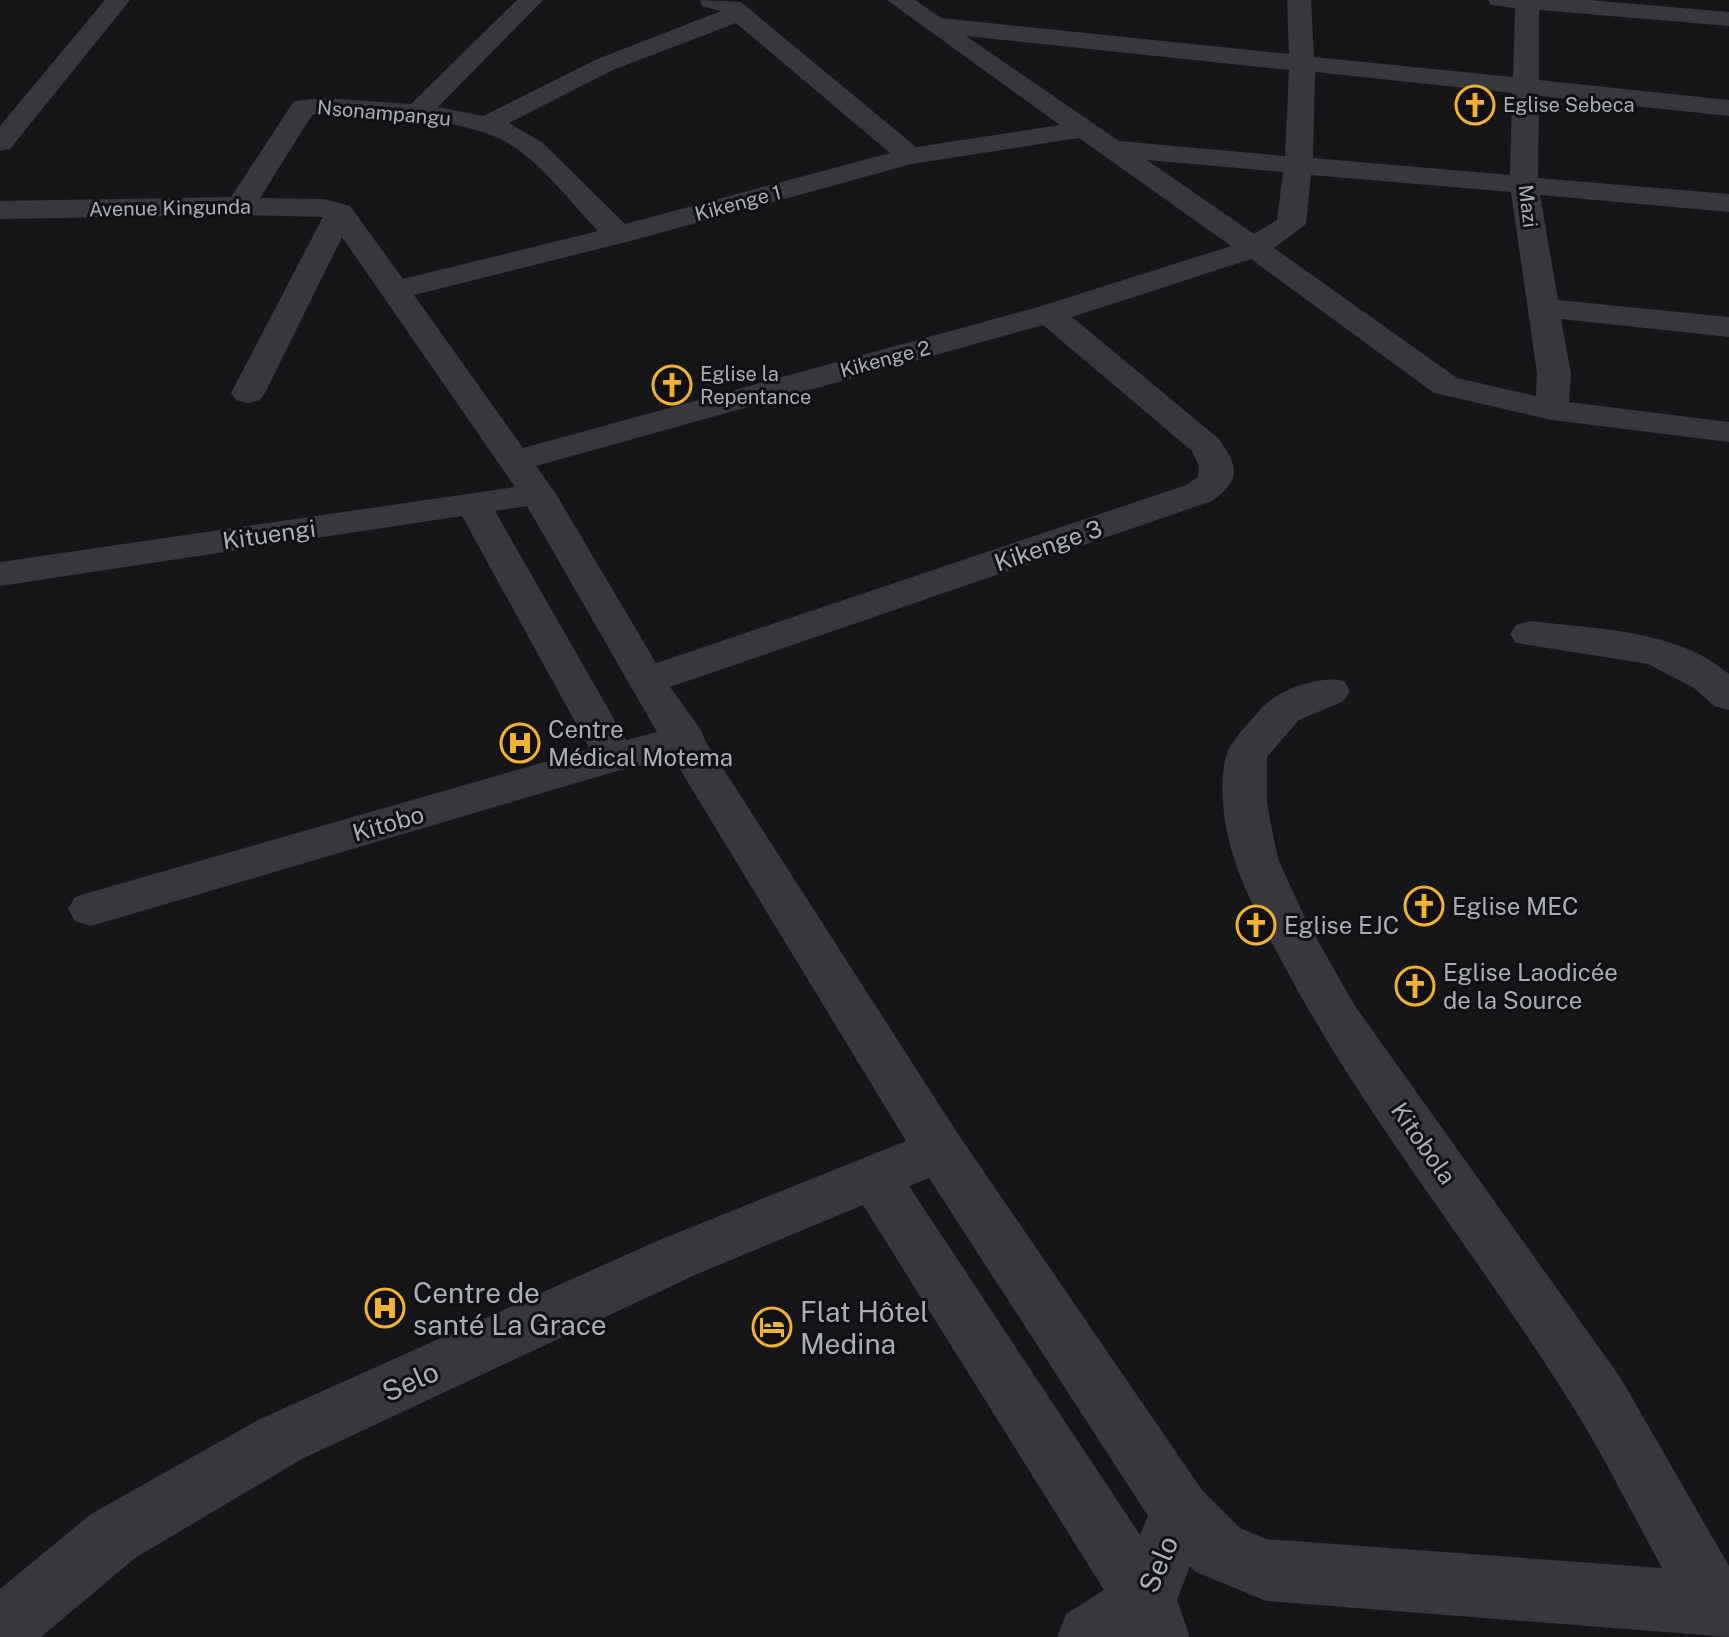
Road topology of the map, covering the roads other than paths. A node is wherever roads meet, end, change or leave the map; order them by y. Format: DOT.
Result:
graph roads {
  1 [pos="118,0"];
  2 [pos="531,0"];
  3 [pos="709,0"];
  4 [pos="899,0"];
  5 [pos="1299,0"];
  6 [pos="1727,0"];
  7 [pos="1518,1"];
  8 [pos="1729,6"];
  9 [pos="739,13"];
  10 [pos="1729,19"];
  11 [pos="935,25"];
  12 [pos="1303,61"];
  13 [pos="1526,86"];
  14 [pos="1729,108"];
  15 [pos="418,112"];
  16 [pos="487,124"];
  17 [pos="1084,129"];
  18 [pos="0,143"];
  19 [pos="1115,149"];
  20 [pos="910,156"];
  21 [pos="1301,164"];
  22 [pos="1524,184"];
  23 [pos="1729,203"];
  24 [pos="240,206"];
  25 [pos="0,210"];
  26 [pos="340,212"];
  27 [pos="619,235"];
  28 [pos="1252,249"];
  29 [pos="394,291"];
  30 [pos="1543,308"];
  31 [pos="1049,314"];
  32 [pos="1729,327"];
  33 [pos="248,393"];
  34 [pos="1552,410"];
  35 [pos="1729,432"];
  36 [pos="527,478"];
  37 [pos="473,504"];
  38 [pos="0,574"];
  39 [pos="1530,634"];
  40 [pos="646,681"];
  41 [pos="1330,691"];
  42 [pos="1729,696"];
  43 [pos="686,740"];
  44 [pos="615,757"];
  45 [pos="91,909"];
  46 [pos="940,1150"];
  47 [pos="874,1177"];
  48 [pos="1180,1511"];
  49 [pos="1722,1604"];
  50 [pos="1152,1618"];
  51 [pos="0,1630"];
  52 [pos="1089,1637"];
  1 -- 18 [label="street"];
  2 -- 15 [label="street"];
  3 -- 9 [label="street"];
  4 -- 11 [label="street"];
  5 -- 12 [label="street, Kikenge 2"];
  6 -- 8 [label="street"];
  7 -- 10 [label="street"];
  7 -- 13 [label="street, Mazi"];
  9 -- 16 [label="street, Nsonampangu"];
  9 -- 20 [label="street"];
  11 -- 12 [label="street"];
  11 -- 17 [label="street"];
  12 -- 13 [label="street"];
  12 -- 21 [label="street, Kikenge 2"];
  13 -- 14 [label="street"];
  13 -- 22 [label="street, Mazi"];
  15 -- 16 [label="street, Nsonampangu"];
  15 -- 24 [label="street, Nsonampangu"];
  16 -- 27 [label="street, Nsonampangu"];
  17 -- 19 [label="street"];
  17 -- 20 [label="street, Kikenge 1"];
  19 -- 21 [label="street"];
  19 -- 28 [label="street"];
  20 -- 27 [label="street, Kikenge 1"];
  21 -- 22 [label="street"];
  21 -- 28 [label="street, Kikenge 2"];
  22 -- 23 [label="street"];
  22 -- 30 [label="street, Mazi"];
  24 -- 25 [label="street, Avenue Kingunda"];
  24 -- 26 [label="street, Avenue Kingunda"];
  26 -- 29 [label="street"];
  26 -- 33 [label="street"];
  27 -- 29 [label="street, Kikenge 1"];
  28 -- 31 [label="street, Kikenge 2"];
  28 -- 34 [label="street"];
  29 -- 36 [label="street"];
  30 -- 32 [label="street"];
  30 -- 34 [label="street, Mazi"];
  31 -- 36 [label="street, Kikenge 2"];
  31 -- 40 [label="street, Kikenge 3"];
  34 -- 35 [label="street"];
  36 -- 37 [label="street, Kituengi"];
  36 -- 40 [label="street"];
  37 -- 38 [label="street, Kituengi"];
  37 -- 44 [label="street"];
  39 -- 42 [label="street"];
  40 -- 43 [label="street"];
  41 -- 49 [label="street, Kitobola"];
  43 -- 44 [label="street, Kitobo"];
  43 -- 46 [label="street"];
  44 -- 45 [label="street, Kitobo"];
  46 -- 47 [label="street, Selo"];
  46 -- 48 [label="street"];
  47 -- 50 [label="street"];
  47 -- 51 [label="street, Selo"];
  48 -- 49 [label="street"];
  48 -- 50 [label="street, Selo"];
  50 -- 52 [label="street, Selo"];
}
